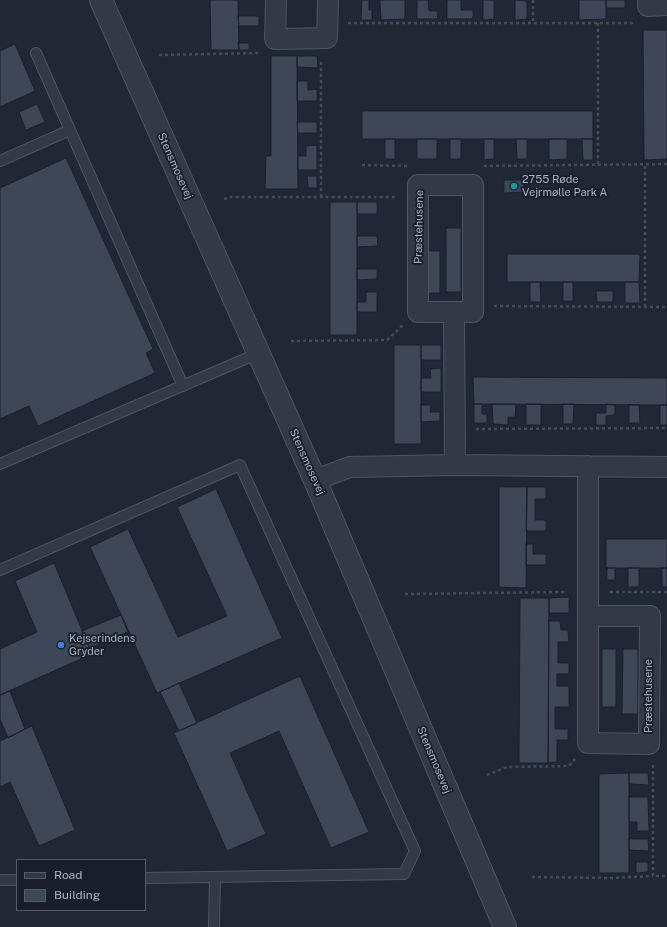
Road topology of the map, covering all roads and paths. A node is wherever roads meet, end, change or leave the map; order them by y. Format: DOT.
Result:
graph roads {
  1 [pos="101,0"];
  2 [pos="276,0"];
  3 [pos="328,0"];
  4 [pos="533,0"];
  5 [pos="654,4"];
  6 [pos="533,23"];
  7 [pos="598,23"];
  8 [pos="324,31"];
  9 [pos="275,39"];
  10 [pos="36,53"];
  11 [pos="159,55"];
  12 [pos="70,130"];
  13 [pos="0,161"];
  14 [pos="645,164"];
  15 [pos="667,164"];
  16 [pos="598,165"];
  17 [pos="473,185"];
  18 [pos="321,197"];
  19 [pos="418,197"];
  20 [pos="224,199"];
  21 [pos="473,306"];
  22 [pos="645,306"];
  23 [pos="667,307"];
  24 [pos="418,312"];
  25 [pos="454,312"];
  26 [pos="291,341"];
  27 [pos="259,353"];
  28 [pos="183,386"];
  29 [pos="667,428"];
  30 [pos="455,430"];
  31 [pos="0,464"];
  32 [pos="455,465"];
  33 [pos="588,466"];
  34 [pos="667,467"];
  35 [pos="315,480"];
  36 [pos="0,570"];
  37 [pos="589,592"];
  38 [pos="667,592"];
  39 [pos="405,594"];
  40 [pos="589,616"];
  41 [pos="588,744"];
  42 [pos="649,744"];
  43 [pos="487,775"];
  44 [pos="653,876"];
  45 [pos="667,876"];
  46 [pos="215,877"];
  47 [pos="532,877"];
  48 [pos="146,878"];
  49 [pos="0,880"];
  50 [pos="16,880"];
  51 [pos="214,927"];
  52 [pos="505,927"];
  1 -- 27 [label="street, Stensmosevej"];
  2 -- 9 [label="street"];
  3 -- 8 [label="street"];
  4 -- 6 [label="path"];
  5 -- 7 [label="path"];
  6 -- 7 [label="path"];
  6 -- 8 [label="path"];
  7 -- 16 [label="path"];
  8 -- 9 [label="street"];
  8 -- 18 [label="path"];
  9 -- 11 [label="path"];
  10 -- 12 [label="lane"];
  12 -- 13 [label="lane"];
  12 -- 28 [label="lane"];
  14 -- 15 [label="path"];
  14 -- 16 [label="path"];
  14 -- 22 [label="path"];
  16 -- 17 [label="path"];
  17 -- 19 [label="street, Præstehusene"];
  17 -- 21 [label="street"];
  18 -- 19 [label="path"];
  18 -- 20 [label="path"];
  19 -- 24 [label="street, Præstehusene"];
  21 -- 22 [label="path"];
  21 -- 25 [label="street"];
  22 -- 23 [label="path"];
  24 -- 25 [label="street"];
  24 -- 26 [label="path"];
  25 -- 30 [label="street"];
  27 -- 28 [label="lane"];
  27 -- 35 [label="street, Stensmosevej"];
  28 -- 31 [label="lane"];
  29 -- 30 [label="path"];
  30 -- 32 [label="street"];
  32 -- 33 [label="street"];
  32 -- 35 [label="street"];
  33 -- 34 [label="street"];
  33 -- 37 [label="street"];
  35 -- 52 [label="street, Stensmosevej"];
  36 -- 46 [label="lane"];
  37 -- 38 [label="path"];
  37 -- 39 [label="path"];
  37 -- 40 [label="street"];
  40 -- 41 [label="street"];
  40 -- 42 [label="street, Præstehusene"];
  41 -- 42 [label="street, Præstehusene"];
  41 -- 43 [label="path"];
  42 -- 44 [label="path"];
  44 -- 45 [label="path"];
  44 -- 47 [label="path"];
  46 -- 48 [label="lane"];
  46 -- 51 [label="lane"];
  49 -- 50 [label="lane"];
}
